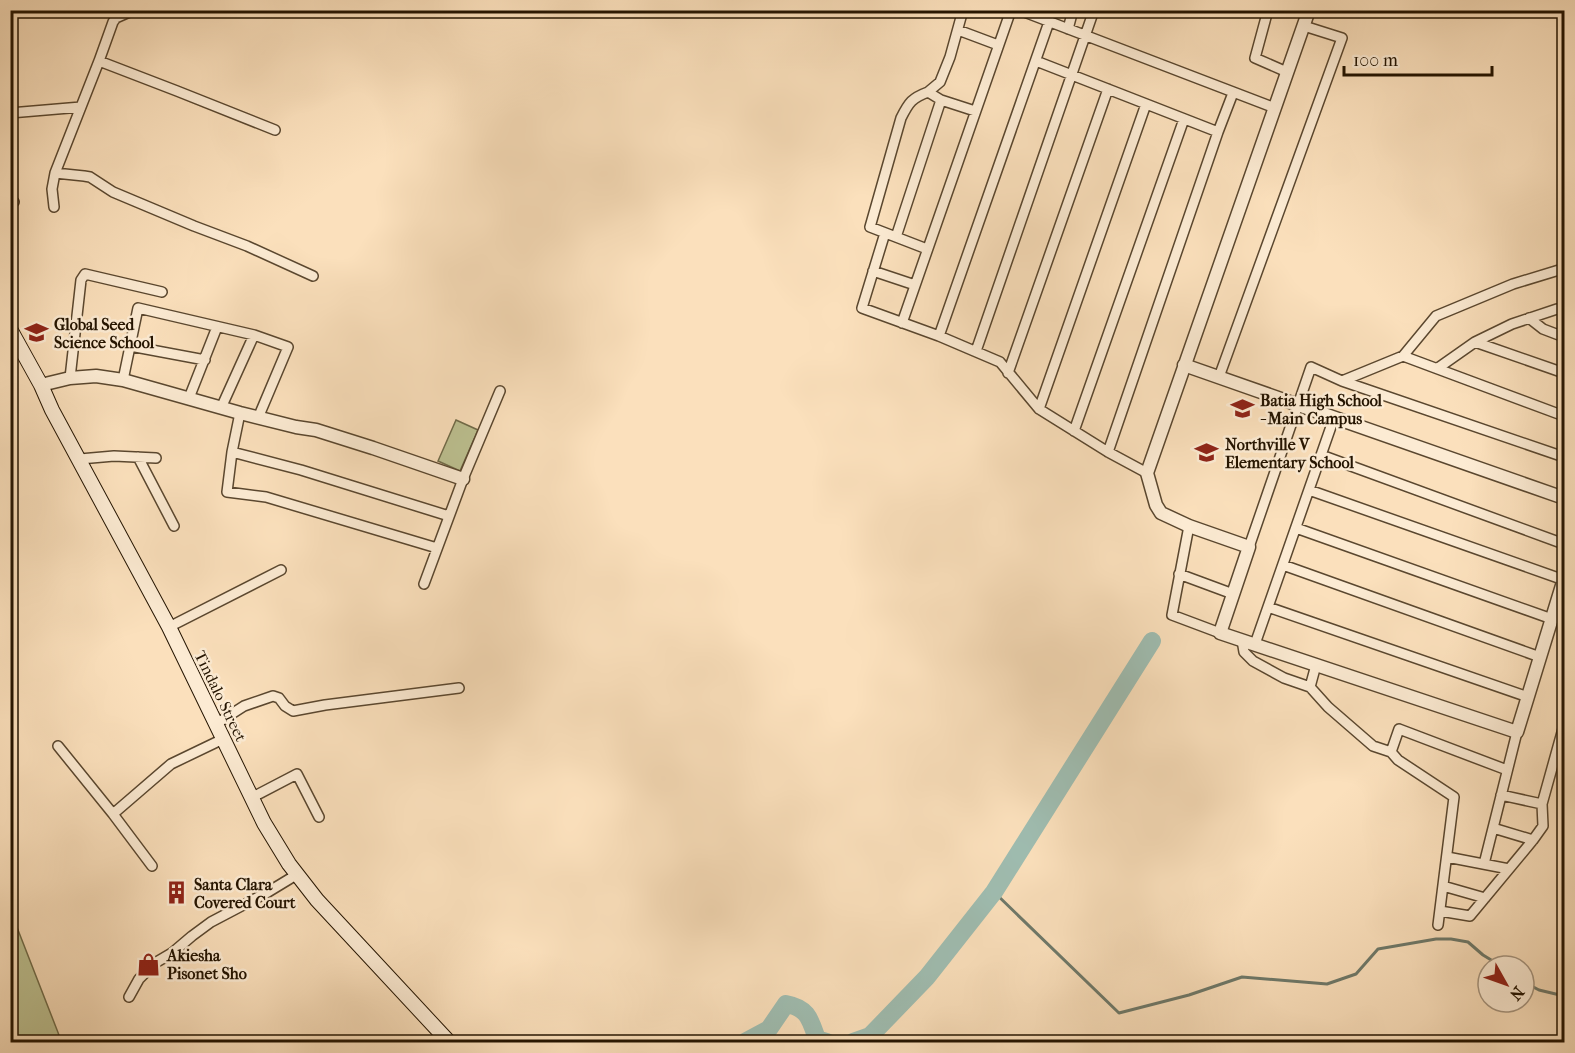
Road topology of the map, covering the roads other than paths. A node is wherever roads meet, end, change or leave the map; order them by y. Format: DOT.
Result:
graph roads {
  1 [pos="134,10"];
  2 [pos="963,10"];
  3 [pos="1011,10"];
  4 [pos="1019,10"];
  5 [pos="1073,10"];
  6 [pos="1094,10"];
  7 [pos="1268,10"];
  8 [pos="1309,10"];
  9 [pos="1050,22"];
  10 [pos="1304,26"];
  11 [pos="1068,29"];
  12 [pos="958,30"];
  13 [pos="1086,36"];
  14 [pos="998,45"];
  15 [pos="1036,61"];
  16 [pos="99,62"];
  17 [pos="1287,72"];
  18 [pos="1073,75"];
  19 [pos="1108,89"];
  20 [pos="928,92"];
  21 [pos="1233,93"];
  22 [pos="942,100"];
  23 [pos="1146,104"];
  24 [pos="81,106"];
  25 [pos="1275,108"];
  26 [pos="975,111"];
  27 [pos="10,113"];
  28 [pos="1184,119"];
  29 [pos="275,130"];
  30 [pos="1218,132"];
  31 [pos="55,173"];
  32 [pos="54,207"];
  33 [pos="885,233"];
  34 [pos="896,237"];
  35 [pos="927,249"];
  36 [pos="1564,270"];
  37 [pos="873,271"];
  38 [pos="313,276"];
  39 [pos="915,285"];
  40 [pos="162,291"];
  41 [pos="1564,309"];
  42 [pos="1529,318"];
  43 [pos="902,323"];
  44 [pos="217,327"];
  45 [pos="10,329"];
  46 [pos="254,335"];
  47 [pos="939,336"];
  48 [pos="1564,337"];
  49 [pos="1475,342"];
  50 [pos="130,346"];
  51 [pos="976,351"];
  52 [pos="1403,356"];
  53 [pos="205,360"];
  54 [pos="1184,365"];
  55 [pos="1438,368"];
  56 [pos="1008,373"];
  57 [pos="1564,373"];
  58 [pos="1219,377"];
  59 [pos="70,378"];
  60 [pos="123,380"];
  61 [pos="1342,381"];
  62 [pos="41,385"];
  63 [pos="500,391"];
  64 [pos="189,399"];
  65 [pos="1299,405"];
  66 [pos="221,408"];
  67 [pos="1039,409"];
  68 [pos="240,413"];
  69 [pos="1564,416"];
  70 [pos="258,418"];
  71 [pos="1334,418"];
  72 [pos="1074,431"];
  73 [pos="232,452"];
  74 [pos="1108,452"];
  75 [pos="1321,455"];
  76 [pos="138,457"];
  77 [pos="1564,457"];
  78 [pos="156,458"];
  79 [pos="80,459"];
  80 [pos="1147,473"];
  81 [pos="463,479"];
  82 [pos="1309,490"];
  83 [pos="1564,498"];
  84 [pos="449,516"];
  85 [pos="174,526"];
  86 [pos="1189,526"];
  87 [pos="1296,528"];
  88 [pos="1564,544"];
  89 [pos="1249,547"];
  90 [pos="436,548"];
  91 [pos="1283,565"];
  92 [pos="281,570"];
  93 [pos="1179,574"];
  94 [pos="1564,579"];
  95 [pos="424,584"];
  96 [pos="1233,594"];
  97 [pos="1268,607"];
  98 [pos="1552,619"];
  99 [pos="169,627"];
  100 [pos="1220,633"];
  101 [pos="1242,640"];
  102 [pos="1255,645"];
  103 [pos="1540,657"];
  104 [pos="1316,665"];
  105 [pos="1310,687"];
  106 [pos="459,688"];
  107 [pos="1528,697"];
  108 [pos="216,724"];
  109 [pos="1564,726"];
  110 [pos="1517,732"];
  111 [pos="223,739"];
  112 [pos="57,746"];
  113 [pos="1391,752"];
  114 [pos="1507,770"];
  115 [pos="1501,795"];
  116 [pos="251,798"];
  117 [pos="1542,804"];
  118 [pos="113,814"];
  119 [pos="319,817"];
  120 [pos="1493,828"];
  121 [pos="1533,840"];
  122 [pos="1447,857"];
  123 [pos="1484,864"];
  124 [pos="152,866"];
  125 [pos="1509,869"];
  126 [pos="296,875"];
  127 [pos="1443,886"];
  128 [pos="1485,898"];
  129 [pos="1440,911"];
  130 [pos="1438,925"];
  131 [pos="129,997"];
  132 [pos="449,1042"];
  1 -- 16 [label="street"];
  2 -- 12 [label="street"];
  3 -- 14 [label="street"];
  4 -- 9 [label="street"];
  5 -- 11 [label="street"];
  6 -- 13 [label="street"];
  7 -- 17 [label="street"];
  8 -- 10 [label="street"];
  9 -- 11 [label="street"];
  9 -- 15 [label="street"];
  10 -- 17 [label="street"];
  10 -- 58 [label="street"];
  11 -- 13 [label="street"];
  12 -- 14 [label="street"];
  12 -- 20 [label="street"];
  13 -- 18 [label="street"];
  13 -- 21 [label="street"];
  14 -- 26 [label="street"];
  15 -- 18 [label="street"];
  15 -- 47 [label="street"];
  16 -- 24 [label="street"];
  16 -- 29 [label="street"];
  17 -- 25 [label="street"];
  18 -- 19 [label="street"];
  18 -- 51 [label="street"];
  19 -- 23 [label="street"];
  19 -- 56 [label="street"];
  20 -- 22 [label="street"];
  20 -- 33 [label="street"];
  21 -- 25 [label="street"];
  21 -- 30 [label="street"];
  22 -- 26 [label="street"];
  22 -- 34 [label="street"];
  23 -- 28 [label="street"];
  23 -- 67 [label="street"];
  24 -- 27 [label="street"];
  24 -- 31 [label="street"];
  25 -- 54 [label="street"];
  26 -- 35 [label="street"];
  28 -- 30 [label="street"];
  28 -- 72 [label="street"];
  30 -- 74 [label="street"];
  31 -- 32 [label="street"];
  31 -- 38 [label="street"];
  33 -- 34 [label="street"];
  33 -- 37 [label="street"];
  34 -- 35 [label="street"];
  35 -- 39 [label="street"];
  36 -- 52 [label="street"];
  37 -- 39 [label="street"];
  37 -- 43 [label="street"];
  39 -- 43 [label="street"];
  40 -- 59 [label="street"];
  41 -- 42 [label="street"];
  42 -- 48 [label="street"];
  42 -- 49 [label="street"];
  43 -- 47 [label="street"];
  44 -- 46 [label="street"];
  44 -- 50 [label="street"];
  44 -- 53 [label="street"];
  45 -- 62 [label="main road, Tindalo Street"];
  46 -- 66 [label="street"];
  46 -- 70 [label="street"];
  47 -- 51 [label="street"];
  49 -- 55 [label="street"];
  49 -- 57 [label="street"];
  50 -- 53 [label="street"];
  50 -- 60 [label="street"];
  51 -- 56 [label="street"];
  52 -- 55 [label="street"];
  52 -- 61 [label="street"];
  53 -- 64 [label="street"];
  54 -- 58 [label="street"];
  54 -- 80 [label="street"];
  55 -- 69 [label="street"];
  56 -- 67 [label="street"];
  58 -- 65 [label="street"];
  59 -- 60 [label="street"];
  59 -- 62 [label="street"];
  60 -- 64 [label="street"];
  61 -- 65 [label="street"];
  61 -- 77 [label="street"];
  62 -- 79 [label="main road, Tindalo Street"];
  63 -- 81 [label="street"];
  64 -- 66 [label="street"];
  65 -- 71 [label="street"];
  65 -- 89 [label="street"];
  66 -- 68 [label="street"];
  67 -- 72 [label="street"];
  68 -- 70 [label="street"];
  68 -- 73 [label="street"];
  70 -- 81 [label="street"];
  71 -- 75 [label="street"];
  71 -- 83 [label="street"];
  72 -- 74 [label="street"];
  73 -- 84 [label="street"];
  73 -- 90 [label="street"];
  74 -- 80 [label="street"];
  75 -- 82 [label="street"];
  75 -- 88 [label="street"];
  76 -- 78 [label="street"];
  76 -- 79 [label="street"];
  76 -- 85 [label="street"];
  79 -- 99 [label="main road, Tindalo Street"];
  80 -- 86 [label="street"];
  81 -- 84 [label="street"];
  82 -- 87 [label="street"];
  82 -- 94 [label="street"];
  84 -- 90 [label="street"];
  86 -- 89 [label="street"];
  86 -- 93 [label="street"];
  87 -- 91 [label="street"];
  87 -- 98 [label="street"];
  89 -- 96 [label="street"];
  90 -- 95 [label="street"];
  91 -- 97 [label="street"];
  91 -- 103 [label="street"];
  92 -- 99 [label="street"];
  93 -- 96 [label="street"];
  93 -- 100 [label="street"];
  94 -- 98 [label="street"];
  96 -- 100 [label="street"];
  97 -- 102 [label="street"];
  97 -- 107 [label="street"];
  98 -- 103 [label="street"];
  99 -- 108 [label="main road, Tindalo Street"];
  100 -- 101 [label="street"];
  101 -- 102 [label="street"];
  101 -- 105 [label="street"];
  102 -- 104 [label="street"];
  103 -- 107 [label="street"];
  104 -- 105 [label="street"];
  104 -- 110 [label="street"];
  105 -- 113 [label="street"];
  106 -- 108 [label="street"];
  107 -- 110 [label="street"];
  108 -- 111 [label="main road, Tindalo Street"];
  109 -- 117 [label="street"];
  110 -- 114 [label="street"];
  111 -- 116 [label="main road, Tindalo Street"];
  111 -- 118 [label="street"];
  112 -- 118 [label="street"];
  113 -- 114 [label="street"];
  113 -- 122 [label="street"];
  114 -- 115 [label="street"];
  115 -- 117 [label="street"];
  115 -- 120 [label="street"];
  116 -- 119 [label="street"];
  116 -- 126 [label="main road, Tindalo Street"];
  117 -- 121 [label="street"];
  118 -- 124 [label="street"];
  120 -- 121 [label="street"];
  120 -- 123 [label="street"];
  121 -- 125 [label="street"];
  122 -- 123 [label="street"];
  122 -- 127 [label="street"];
  123 -- 125 [label="street"];
  125 -- 128 [label="street"];
  126 -- 131 [label="street"];
  126 -- 132 [label="main road, Tindalo Street"];
  127 -- 128 [label="street"];
  127 -- 129 [label="street"];
  128 -- 129 [label="street"];
  129 -- 130 [label="street"];
}
